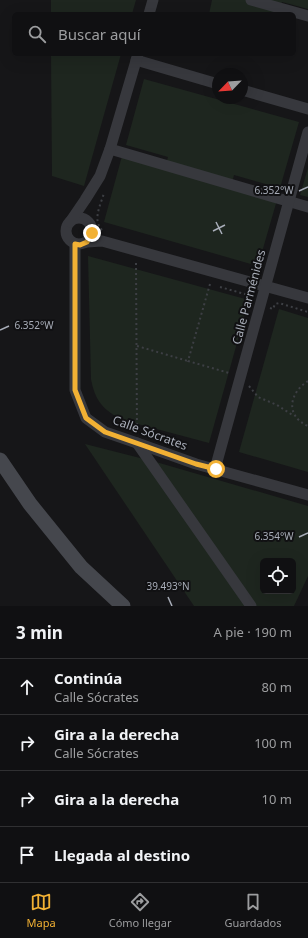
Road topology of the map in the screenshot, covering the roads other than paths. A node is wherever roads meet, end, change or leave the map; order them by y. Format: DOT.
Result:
graph roads {
  1 [pos="153,0"];
  2 [pos="251,0"];
  3 [pos="150,12"];
  4 [pos="294,12"];
  5 [pos="296,13"];
  6 [pos="308,16"];
  7 [pos="137,57"];
  8 [pos="212,82"];
  9 [pos="248,92"];
  10 [pos="308,109"];
  11 [pos="308,132"];
  12 [pos="110,149"];
  13 [pos="289,202"];
  14 [pos="308,207"];
  15 [pos="70,222"];
  16 [pos="92,230"];
  17 [pos="102,241"];
  18 [pos="87,242"];
  19 [pos="75,244"];
  20 [pos="266,286"];
  21 [pos="308,298"];
  22 [pos="137,444"];
  23 [pos="0,460"];
  24 [pos="216,469"];
  25 [pos="308,495"];
  26 [pos="81,567"];
  27 [pos="113,606"];
  28 [pos="123,606"];
  29 [pos="251,606"];
  1 -- 3 [label="street"];
  2 -- 4 [label="street"];
  5 -- 6 [label="street"];
  7 -- 8 [label="street"];
  7 -- 12 [label="street"];
  9 -- 10 [label="street"];
  11 -- 13 [label="street, Calle Parménides"];
  12 -- 13 [label="street"];
  12 -- 15 [label="street"];
  13 -- 14 [label="street"];
  13 -- 20 [label="street, Calle Parménides"];
  15 -- 16 [label="street"];
  15 -- 19 [label="street"];
  16 -- 17 [label="street"];
  16 -- 18 [label="street"];
  17 -- 18 [label="street"];
  17 -- 20 [label="street"];
  18 -- 19 [label="street"];
  19 -- 22 [label="street, Calle Sócrates"];
  20 -- 21 [label="street"];
  20 -- 24 [label="street, Calle Parménides"];
  22 -- 24 [label="street, Calle Sócrates"];
  22 -- 29 [label="street"];
  23 -- 26 [label="street"];
  24 -- 25 [label="street, Calle Sócrates"];
  26 -- 27 [label="street"];
  26 -- 28 [label="street"];
}
